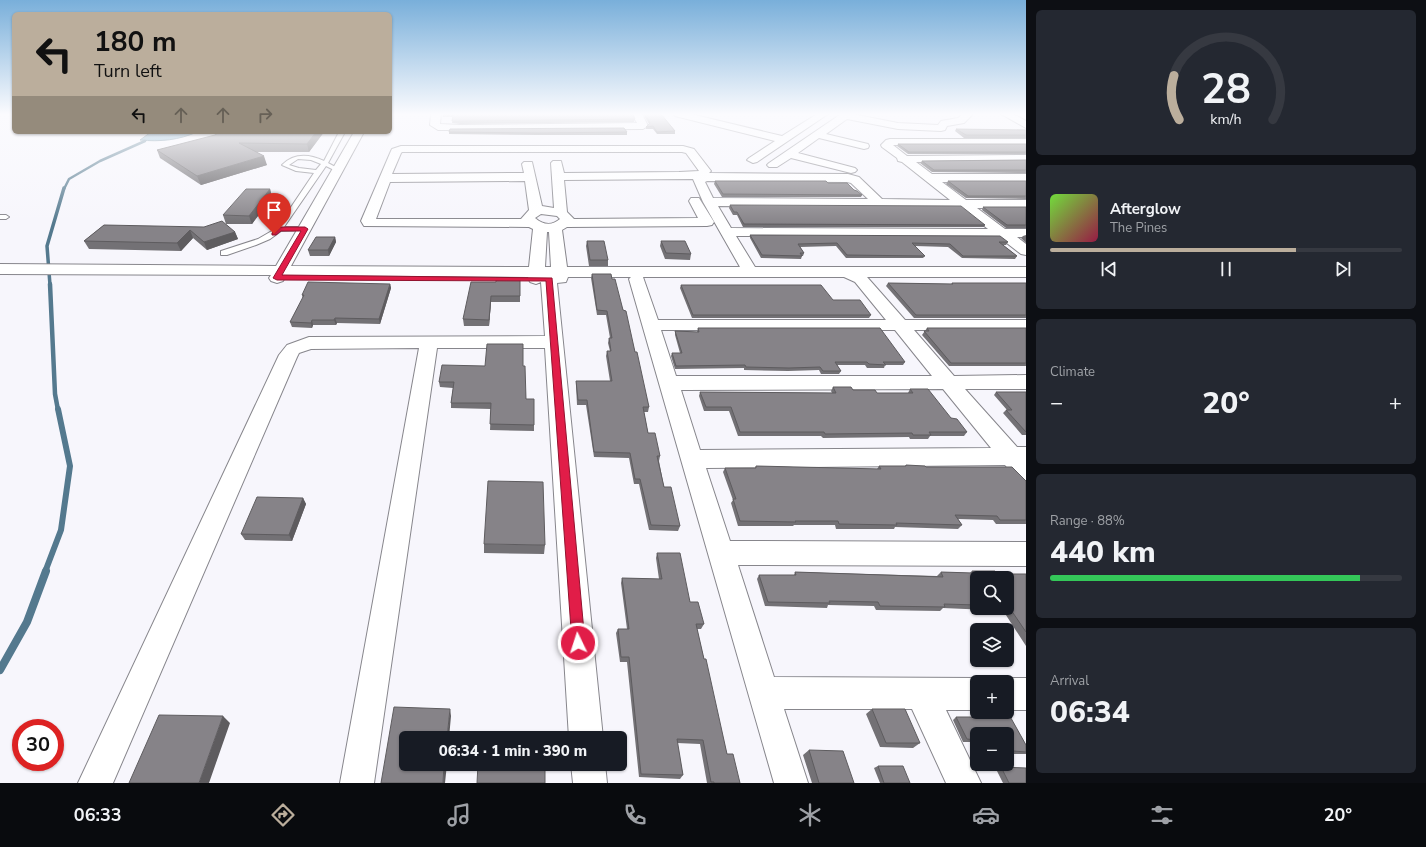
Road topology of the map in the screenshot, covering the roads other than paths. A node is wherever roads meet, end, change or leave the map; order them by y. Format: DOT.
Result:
graph roads {
  1 [pos="331,151"];
  2 [pos="349,151"];
  3 [pos="397,151"];
  4 [pos="527,151"];
  5 [pos="556,151"];
  6 [pos="688,151"];
  7 [pos="768,151"];
  8 [pos="794,151"];
  9 [pos="892,151"];
  10 [pos="789,154"];
  11 [pos="1026,158"];
  12 [pos="902,159"];
  13 [pos="326,163"];
  14 [pos="773,165"];
  15 [pos="338,170"];
  16 [pos="318,172"];
  17 [pos="804,173"];
  18 [pos="866,174"];
  19 [pos="679,176"];
  20 [pos="530,177"];
  21 [pos="559,177"];
  22 [pos="386,178"];
  23 [pos="929,178"];
  24 [pos="1026,178"];
  25 [pos="880,204"];
  26 [pos="964,204"];
  27 [pos="1026,204"];
  28 [pos="706,209"];
  29 [pos="534,219"];
  30 [pos="562,220"];
  31 [pos="279,229"];
  32 [pos="305,229"];
  33 [pos="726,232"];
  34 [pos="1002,233"];
  35 [pos="1026,233"];
  36 [pos="1026,251"];
  37 [pos="224,253"];
  38 [pos="0,269"];
  39 [pos="750,272"];
  40 [pos="1026,272"];
  41 [pos="23,273"];
  42 [pos="279,274"];
  43 [pos="854,275"];
  44 [pos="548,276"];
  45 [pos="0,278"];
  46 [pos="637,279"];
  47 [pos="1026,279"];
  48 [pos="651,325"];
  49 [pos="900,325"];
  50 [pos="1026,325"];
  51 [pos="554,342"];
  52 [pos="429,343"];
  53 [pos="948,382"];
  54 [pos="1026,382"];
  55 [pos="669,383"];
  56 [pos="1018,456"];
  57 [pos="692,459"];
  58 [pos="1026,474"];
  59 [pos="721,553"];
  60 [pos="1026,554"];
  61 [pos="763,692"];
  62 [pos="921,694"];
  63 [pos="970,694"];
  64 [pos="1014,694"];
  65 [pos="1026,694"];
  66 [pos="585,731"];
  67 [pos="589,771"];
  68 [pos="95,783"];
  69 [pos="357,783"];
  70 [pos="590,783"];
  71 [pos="791,783"];
  72 [pos="964,783"];
  1 -- 13 [label="lane"];
  2 -- 15 [label="street"];
  3 -- 22 [label="street"];
  4 -- 20 [label="street"];
  5 -- 21 [label="street"];
  6 -- 19 [label="street"];
  7 -- 14 [label="street"];
  8 -- 10 [label="street"];
  9 -- 12 [label="street"];
  10 -- 14 [label="street"];
  10 -- 18 [label="street"];
  11 -- 12 [label="street"];
  12 -- 23 [label="street"];
  13 -- 15 [label="lane"];
  13 -- 16 [label="lane"];
  13 -- 16 [label="lane"];
  14 -- 17 [label="street"];
  15 -- 32 [label="street"];
  16 -- 31 [label="lane"];
  19 -- 21 [label="street"];
  19 -- 28 [label="street"];
  20 -- 22 [label="street"];
  20 -- 29 [label="street"];
  21 -- 30 [label="street"];
  22 -- 29 [label="street"];
  23 -- 24 [label="street"];
  23 -- 26 [label="street"];
  25 -- 26 [label="street"];
  25 -- 28 [label="street"];
  25 -- 28 [label="street"];
  26 -- 27 [label="street"];
  26 -- 34 [label="street"];
  28 -- 30 [label="street"];
  28 -- 33 [label="street"];
  29 -- 30 [label="street"];
  29 -- 44 [label="street"];
  30 -- 44 [label="street"];
  31 -- 32 [label="lane"];
  31 -- 37 [label="lane"];
  32 -- 42 [label="street"];
  33 -- 34 [label="street"];
  33 -- 39 [label="street"];
  34 -- 35 [label="street"];
  34 -- 36 [label="street"];
  38 -- 41 [label="street"];
  39 -- 43 [label="street"];
  39 -- 44 [label="street"];
  40 -- 43 [label="street"];
  41 -- 42 [label="street"];
  41 -- 45 [label="street"];
  42 -- 44 [label="street"];
  43 -- 46 [label="street"];
  43 -- 47 [label="street"];
  43 -- 49 [label="street"];
  44 -- 46 [label="street"];
  44 -- 51 [label="street"];
  46 -- 48 [label="street"];
  48 -- 49 [label="street"];
  48 -- 55 [label="street"];
  49 -- 50 [label="street"];
  49 -- 53 [label="street"];
  51 -- 52 [label="street"];
  51 -- 66 [label="street"];
  52 -- 68 [label="street"];
  52 -- 69 [label="street"];
  53 -- 54 [label="street"];
  53 -- 55 [label="street"];
  53 -- 56 [label="street"];
  55 -- 57 [label="street"];
  56 -- 57 [label="street"];
  56 -- 58 [label="street"];
  57 -- 59 [label="street"];
  59 -- 60 [label="street"];
  59 -- 61 [label="street"];
  61 -- 62 [label="street"];
  61 -- 71 [label="street"];
  62 -- 63 [label="street"];
  62 -- 72 [label="street"];
  64 -- 65 [label="street"];
  67 -- 70 [label="street"];
}
